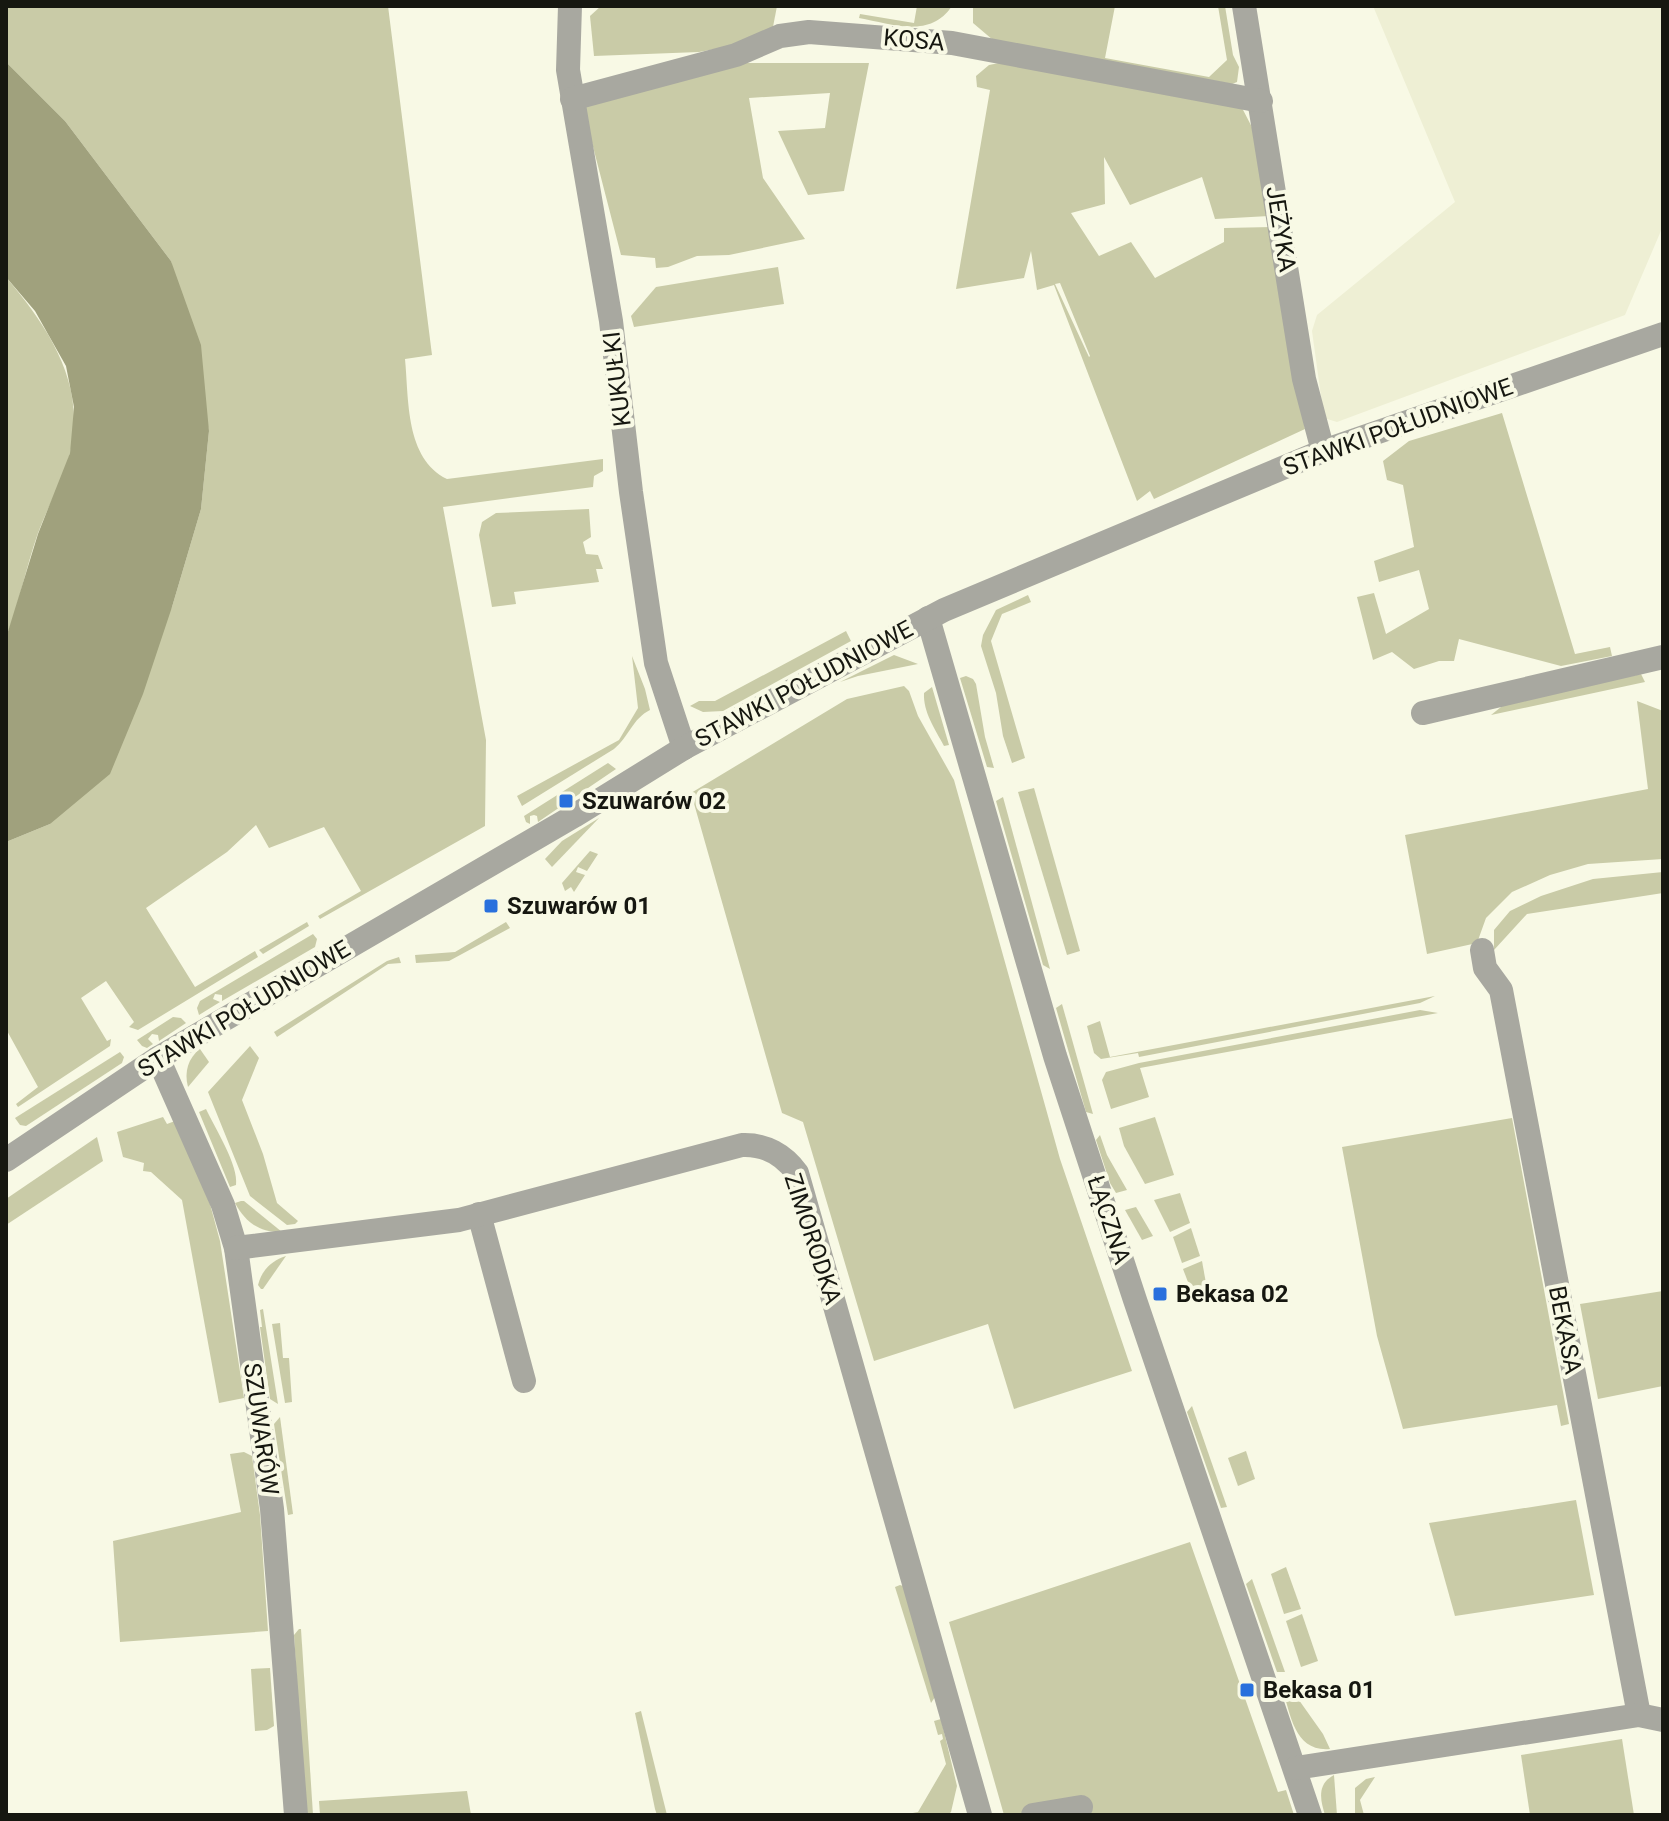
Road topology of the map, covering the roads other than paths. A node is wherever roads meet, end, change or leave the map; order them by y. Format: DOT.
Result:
graph roads {
  1 [pos="570,6"];
  2 [pos="1244,6"];
  3 [pos="572,99"];
  4 [pos="1261,101"];
  5 [pos="1663,334"];
  6 [pos="1323,451"];
  7 [pos="928,618"];
  8 [pos="1663,657"];
  9 [pos="1423,713"];
  10 [pos="684,748"];
  11 [pos="1482,950"];
  12 [pos="158,1058"];
  13 [pos="6,1160"];
  14 [pos="479,1214"];
  15 [pos="236,1248"];
  16 [pos="524,1381"];
  17 [pos="1639,1715"];
  18 [pos="1663,1720"];
  19 [pos="1296,1768"];
  20 [pos="1081,1807"];
  21 [pos="296,1815"];
  22 [pos="980,1815"];
  23 [pos="1033,1815"];
  24 [pos="1310,1815"];
  1 -- 3 [label="street, KUKUŁKI"];
  2 -- 4 [label="street, JEŻYKA"];
  3 -- 4 [label="street, KOSA"];
  3 -- 10 [label="street, KUKUŁKI"];
  4 -- 6 [label="street, JEŻYKA"];
  5 -- 6 [label="street, STAWKI POŁUDNIOWE"];
  6 -- 7 [label="street, STAWKI POŁUDNIOWE"];
  7 -- 10 [label="street, STAWKI POŁUDNIOWE"];
  7 -- 19 [label="street, ŁĄCZNA"];
  8 -- 9 [label="street"];
  10 -- 12 [label="street, STAWKI POŁUDNIOWE"];
  11 -- 17 [label="street, BEKASA"];
  12 -- 13 [label="street, STAWKI POŁUDNIOWE"];
  12 -- 15 [label="street, SZUWARÓW"];
  14 -- 15 [label="street, ZIMORODKA"];
  14 -- 16 [label="street"];
  14 -- 22 [label="street, ZIMORODKA"];
  15 -- 21 [label="street, SZUWARÓW"];
  17 -- 18 [label="street"];
  17 -- 19 [label="street"];
  19 -- 24 [label="street, ŁĄCZNA"];
  20 -- 23 [label="street"];
}
